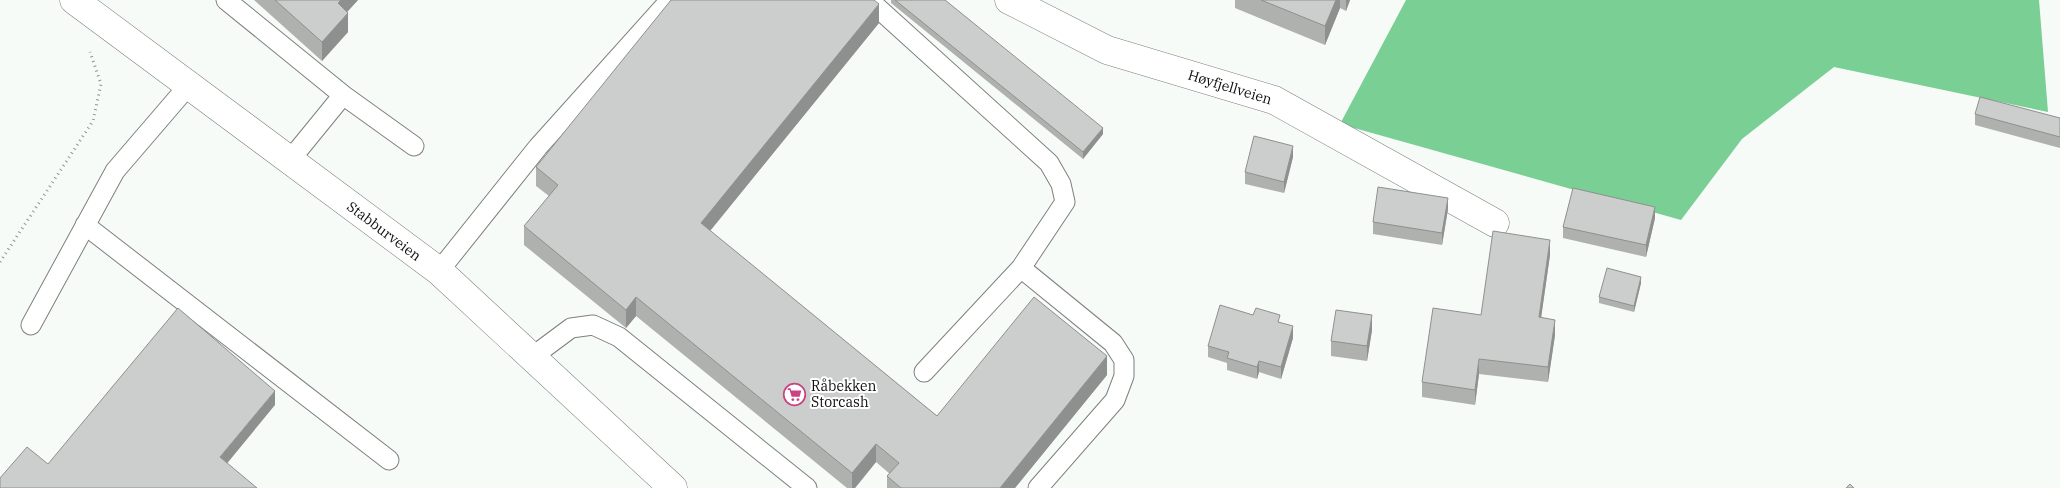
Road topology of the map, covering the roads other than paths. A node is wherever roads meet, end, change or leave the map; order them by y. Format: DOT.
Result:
graph roads {
  1 [pos="74,0"];
  2 [pos="226,0"];
  3 [pos="670,0"];
  4 [pos="869,0"];
  5 [pos="1009,0"];
  6 [pos="188,86"];
  7 [pos="343,95"];
  8 [pos="414,146"];
  9 [pos="290,160"];
  10 [pos="1495,223"];
  11 [pos="85,225"];
  12 [pos="1020,268"];
  13 [pos="439,271"];
  14 [pos="31,325"];
  15 [pos="532,357"];
  16 [pos="924,372"];
  17 [pos="389,460"];
  18 [pos="672,488"];
  19 [pos="807,488"];
  20 [pos="1038,488"];
  1 -- 6 [label="street, Stabburveien"];
  2 -- 7 [label="lane"];
  3 -- 13 [label="lane"];
  4 -- 12 [label="lane"];
  5 -- 10 [label="street, Høyfjellveien"];
  6 -- 9 [label="street, Stabburveien"];
  6 -- 11 [label="lane"];
  7 -- 8 [label="lane"];
  7 -- 9 [label="lane"];
  9 -- 13 [label="street, Stabburveien"];
  11 -- 14 [label="lane"];
  11 -- 17 [label="lane"];
  12 -- 16 [label="lane"];
  12 -- 20 [label="lane"];
  13 -- 15 [label="street, Stabburveien"];
  15 -- 18 [label="street, Stabburveien"];
  15 -- 19 [label="lane"];
}
